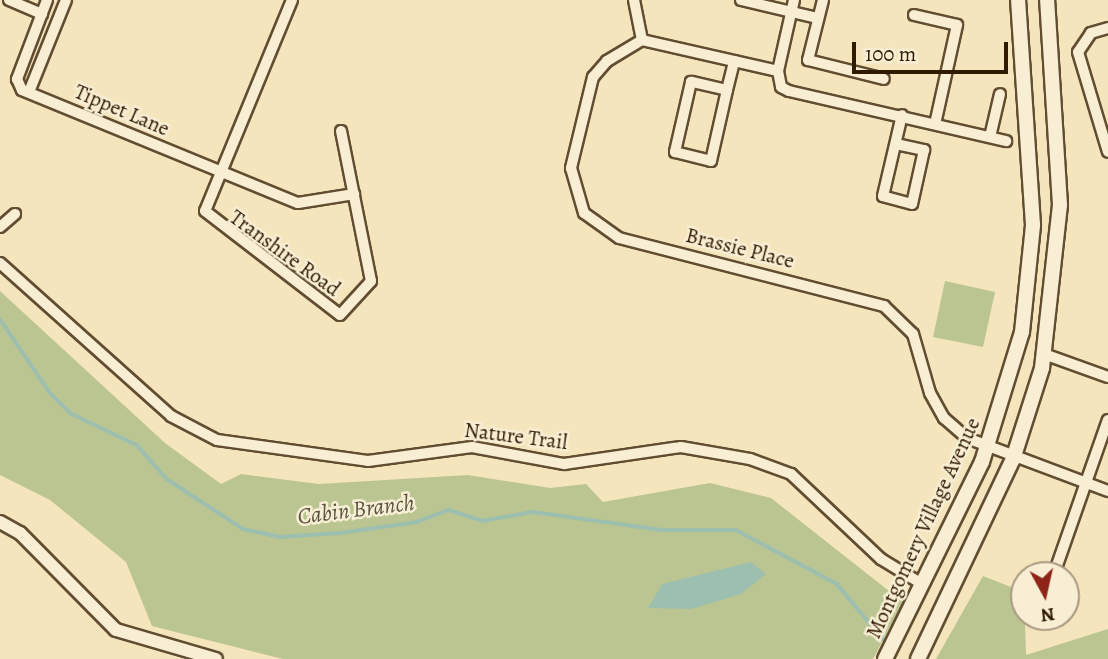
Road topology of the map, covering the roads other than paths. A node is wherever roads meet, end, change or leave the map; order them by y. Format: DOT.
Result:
graph roads {
  1 [pos="9,0"];
  2 [pos="47,0"];
  3 [pos="66,0"];
  4 [pos="291,0"];
  5 [pos="634,0"];
  6 [pos="741,0"];
  7 [pos="794,0"];
  8 [pos="823,0"];
  9 [pos="1018,0"];
  10 [pos="1046,0"];
  11 [pos="792,13"];
  12 [pos="42,14"];
  13 [pos="914,15"];
  14 [pos="818,18"];
  15 [pos="1108,28"];
  16 [pos="642,40"];
  17 [pos="734,61"];
  18 [pos="778,71"];
  19 [pos="884,79"];
  20 [pos="727,90"];
  21 [pos="29,92"];
  22 [pos="1000,94"];
  23 [pos="902,115"];
  24 [pos="935,124"];
  25 [pos="341,131"];
  26 [pos="990,137"];
  27 [pos="1006,141"];
  28 [pos="896,144"];
  29 [pos="1108,152"];
  30 [pos="218,171"];
  31 [pos="354,194"];
  32 [pos="15,214"];
  33 [pos="0,227"];
  34 [pos="0,263"];
  35 [pos="1044,354"];
  36 [pos="1108,377"];
  37 [pos="1108,420"];
  38 [pos="987,448"];
  39 [pos="1013,459"];
  40 [pos="1086,484"];
  41 [pos="1108,491"];
  42 [pos="0,522"];
  43 [pos="1059,561"];
  44 [pos="922,584"];
  45 [pos="216,659"];
  46 [pos="885,659"];
  47 [pos="918,659"];
  1 -- 12 [label="street"];
  2 -- 12 [label="street"];
  3 -- 21 [label="street"];
  4 -- 30 [label="street, Transhire Road"];
  5 -- 16 [label="street"];
  6 -- 11 [label="street"];
  7 -- 11 [label="street"];
  8 -- 14 [label="street"];
  9 -- 38 [label="main road, Montgomery Village Avenue"];
  10 -- 35 [label="main road"];
  11 -- 14 [label="street"];
  11 -- 18 [label="street"];
  12 -- 21 [label="street, Tippet Lane"];
  13 -- 24 [label="street"];
  14 -- 19 [label="street"];
  15 -- 29 [label="street"];
  16 -- 17 [label="street"];
  16 -- 38 [label="street, Brassie Place"];
  17 -- 18 [label="street"];
  17 -- 20 [label="street"];
  18 -- 23 [label="street"];
  20 -- 20 [label="street"];
  21 -- 30 [label="street, Tippet Lane"];
  22 -- 26 [label="street"];
  23 -- 24 [label="street"];
  23 -- 28 [label="street"];
  24 -- 26 [label="street"];
  25 -- 31 [label="street, Transhire Road"];
  26 -- 27 [label="street"];
  28 -- 28 [label="street"];
  30 -- 31 [label="street, Transhire Road"];
  30 -- 31 [label="street, Transhire Road"];
  32 -- 33 [label="street"];
  34 -- 44 [label="street, Nature Trail"];
  35 -- 36 [label="street"];
  35 -- 39 [label="main road"];
  37 -- 40 [label="street"];
  38 -- 39 [label="street, Brassie Place"];
  38 -- 44 [label="main road, Montgomery Village Avenue"];
  39 -- 40 [label="street, Brassie Place"];
  39 -- 47 [label="main road"];
  40 -- 41 [label="street, Brassie Place"];
  40 -- 43 [label="street"];
  42 -- 45 [label="street"];
  44 -- 46 [label="main road, Montgomery Village Avenue"];
}
